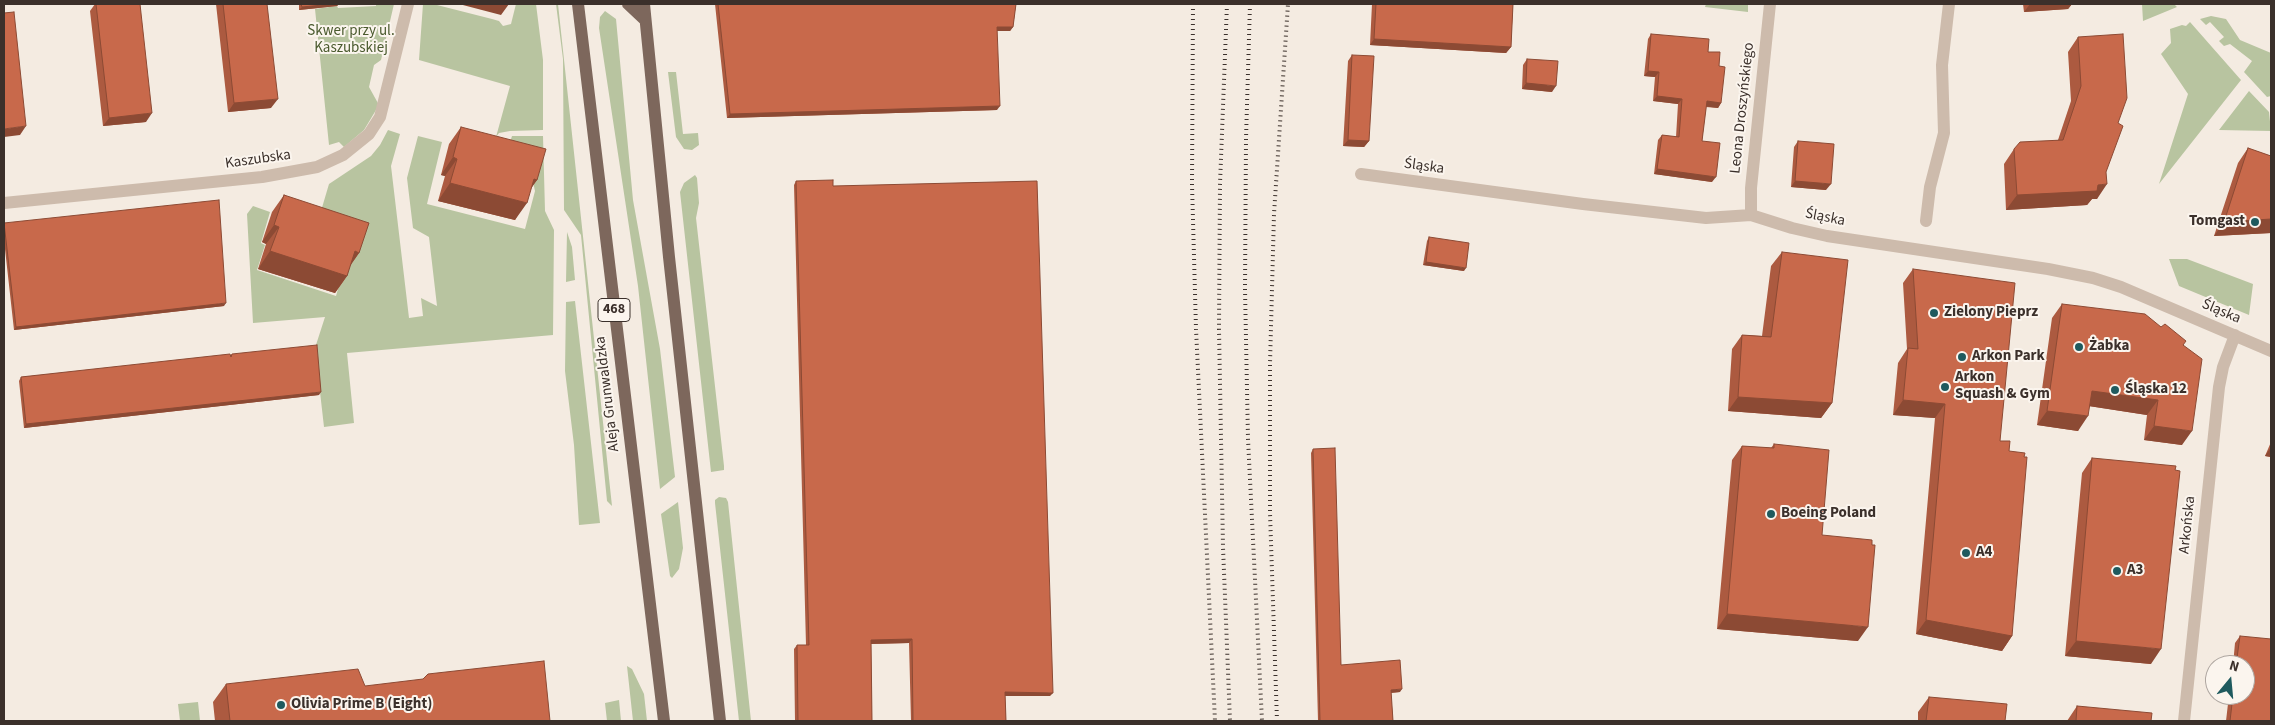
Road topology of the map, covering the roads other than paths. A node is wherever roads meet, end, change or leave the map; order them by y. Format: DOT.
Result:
graph roads {
  1 [pos="408,4"];
  2 [pos="628,4"];
  3 [pos="644,4"];
  4 [pos="1770,4"];
  5 [pos="1948,4"];
  6 [pos="579,7"];
  7 [pos="645,20"];
  8 [pos="1361,174"];
  9 [pos="4,203"];
  10 [pos="1751,215"];
  11 [pos="1926,221"];
  12 [pos="2235,335"];
  13 [pos="2271,351"];
  14 [pos="664,721"];
  15 [pos="720,721"];
  16 [pos="2184,721"];
  1 -- 9 [label="street, Kaszubska"];
  2 -- 7 [label="main road"];
  3 -- 7 [label="main road"];
  4 -- 10 [label="street, Leona Droszyńskiego"];
  5 -- 11 [label="street"];
  6 -- 14 [label="main road, Aleja Grunwaldzka / 468"];
  7 -- 15 [label="main road"];
  8 -- 10 [label="street, Śląska"];
  10 -- 12 [label="street, Śląska"];
  12 -- 13 [label="street, Śląska"];
  12 -- 16 [label="street, Arkońska"];
}
